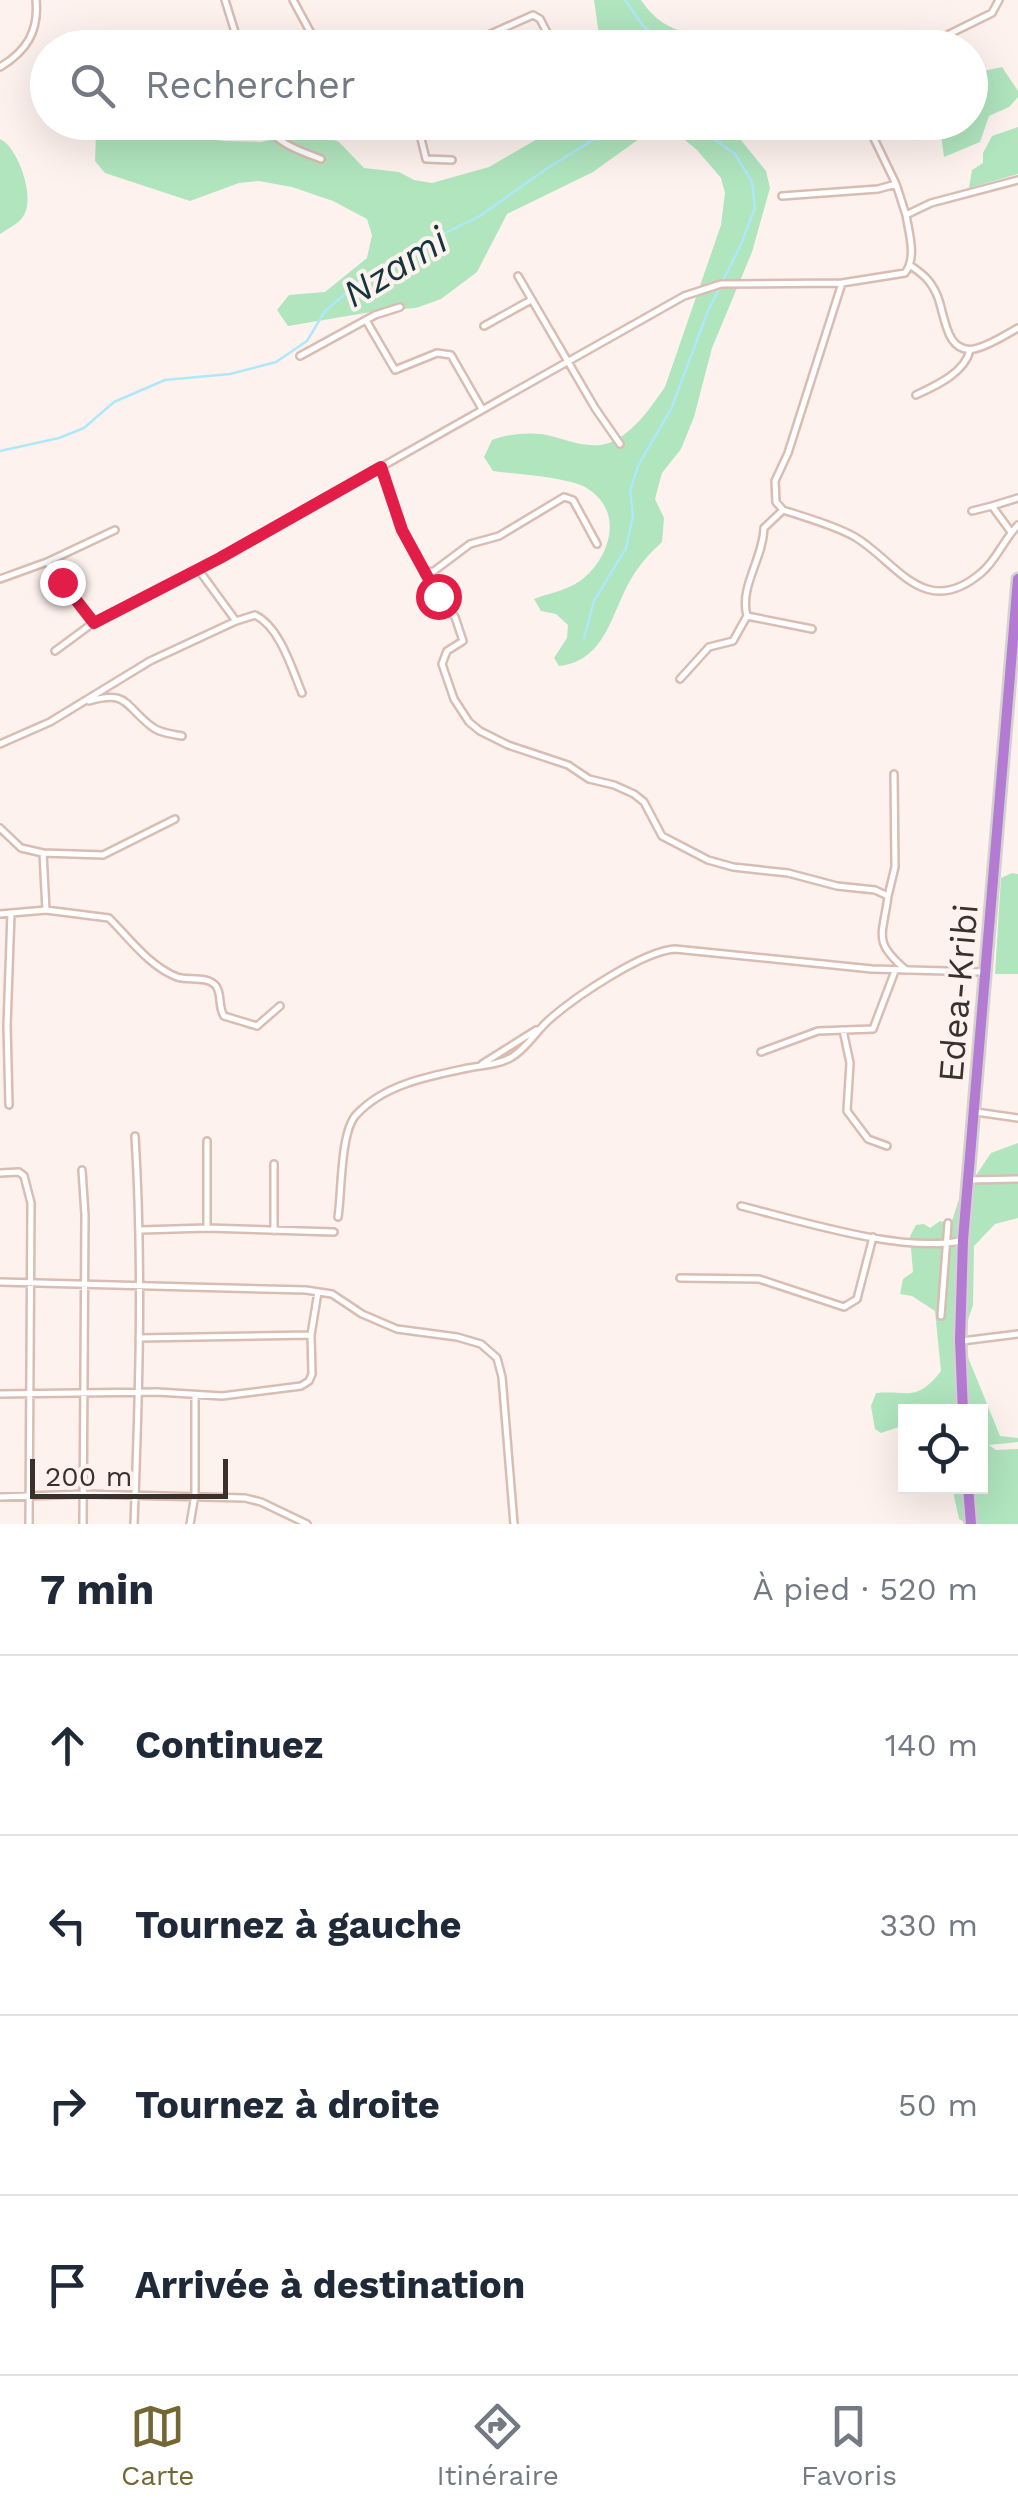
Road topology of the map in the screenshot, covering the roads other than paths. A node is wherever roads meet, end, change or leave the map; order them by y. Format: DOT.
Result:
graph roads {
  1 [pos="36,0"];
  2 [pos="226,0"];
  3 [pos="293,0"];
  4 [pos="999,0"];
  5 [pos="34,30"];
  6 [pos="235,30"];
  7 [pos="309,30"];
  8 [pos="499,30"];
  9 [pos="546,30"];
  10 [pos="958,30"];
  11 [pos="30,37"];
  12 [pos="0,67"];
  13 [pos="278,140"];
  14 [pos="421,140"];
  15 [pos="875,140"];
  16 [pos="321,159"];
  17 [pos="452,160"];
  18 [pos="1018,180"];
  19 [pos="896,184"];
  20 [pos="782,196"];
  21 [pos="906,215"];
  22 [pos="910,266"];
  23 [pos="518,276"];
  24 [pos="842,283"];
  25 [pos="531,300"];
  26 [pos="400,307"];
  27 [pos="367,322"];
  28 [pos="484,326"];
  29 [pos="1018,328"];
  30 [pos="970,350"];
  31 [pos="300,356"];
  32 [pos="567,360"];
  33 [pos="916,394"];
  34 [pos="482,410"];
  35 [pos="620,444"];
  36 [pos="381,467"];
  37 [pos="1018,498"];
  38 [pos="776,502"];
  39 [pos="992,506"];
  40 [pos="783,510"];
  41 [pos="972,511"];
  42 [pos="773,518"];
  43 [pos="1018,524"];
  44 [pos="114,530"];
  45 [pos="1011,532"];
  46 [pos="597,544"];
  47 [pos="48,562"];
  48 [pos="198,569"];
  49 [pos="426,572"];
  50 [pos="0,579"];
  51 [pos="1018,579"];
  52 [pos="747,616"];
  53 [pos="236,621"];
  54 [pos="94,623"];
  55 [pos="812,629"];
  56 [pos="54,651"];
  57 [pos="680,678"];
  58 [pos="1014,689"];
  59 [pos="302,694"];
  60 [pos="81,702"];
  61 [pos="182,736"];
  62 [pos="0,744"];
  63 [pos="894,774"];
  64 [pos="175,819"];
  65 [pos="0,828"];
  66 [pos="44,853"];
  67 [pos="888,896"];
  68 [pos="46,910"];
  69 [pos="11,913"];
  70 [pos="0,914"];
  71 [pos="0,968"];
  72 [pos="10,968"];
  73 [pos="906,970"];
  74 [pos="895,971"];
  75 [pos="987,972"];
  76 [pos="280,1006"];
  77 [pos="4,1026"];
  78 [pos="843,1030"];
  79 [pos="761,1052"];
  80 [pos="9,1106"];
  81 [pos="976,1112"];
  82 [pos="1018,1118"];
  83 [pos="135,1136"];
  84 [pos="208,1142"];
  85 [pos="887,1146"];
  86 [pos="274,1164"];
  87 [pos="82,1170"];
  88 [pos="0,1173"];
  89 [pos="1018,1179"];
  90 [pos="969,1180"];
  91 [pos="740,1206"];
  92 [pos="338,1218"];
  93 [pos="948,1224"];
  94 [pos="207,1228"];
  95 [pos="141,1230"];
  96 [pos="274,1231"];
  97 [pos="334,1232"];
  98 [pos="872,1237"];
  99 [pos="963,1240"];
  100 [pos="947,1244"];
  101 [pos="680,1278"];
  102 [pos="0,1282"];
  103 [pos="32,1282"];
  104 [pos="85,1284"];
  105 [pos="139,1284"];
  106 [pos="318,1292"];
  107 [pos="941,1316"];
  108 [pos="1018,1334"];
  109 [pos="311,1335"];
  110 [pos="140,1338"];
  111 [pos="960,1340"];
  112 [pos="85,1392"];
  113 [pos="140,1392"];
  114 [pos="0,1394"];
  115 [pos="29,1394"];
  116 [pos="195,1396"];
  117 [pos="963,1404"];
  118 [pos="29,1494"];
  119 [pos="83,1494"];
  120 [pos="968,1494"];
  121 [pos="135,1495"];
  122 [pos="195,1495"];
  123 [pos="0,1497"];
  124 [pos="29,1524"];
  125 [pos="83,1524"];
  126 [pos="134,1524"];
  127 [pos="190,1524"];
  128 [pos="307,1524"];
  129 [pos="514,1524"];
  130 [pos="970,1524"];
  1 -- 5 [label="street"];
  2 -- 6 [label="street"];
  3 -- 7 [label="street"];
  4 -- 10 [label="street"];
  8 -- 9 [label="street"];
  11 -- 12 [label="street"];
  13 -- 16 [label="street"];
  14 -- 17 [label="street"];
  15 -- 19 [label="street"];
  18 -- 21 [label="street"];
  19 -- 20 [label="street"];
  19 -- 21 [label="street"];
  21 -- 22 [label="street"];
  22 -- 24 [label="street"];
  22 -- 30 [label="street"];
  23 -- 25 [label="street"];
  24 -- 32 [label="street"];
  24 -- 38 [label="street"];
  25 -- 28 [label="street"];
  25 -- 32 [label="street"];
  26 -- 27 [label="street"];
  27 -- 31 [label="street"];
  27 -- 34 [label="street"];
  29 -- 30 [label="street"];
  30 -- 33 [label="street"];
  32 -- 34 [label="street"];
  32 -- 35 [label="street"];
  34 -- 36 [label="street"];
  36 -- 48 [label="street"];
  36 -- 49 [label="street"];
  37 -- 39 [label="street"];
  38 -- 40 [label="street"];
  38 -- 42 [label="street"];
  39 -- 41 [label="street"];
  39 -- 45 [label="street"];
  40 -- 42 [label="street"];
  40 -- 45 [label="street"];
  42 -- 52 [label="street"];
  43 -- 45 [label="street"];
  44 -- 47 [label="street"];
  46 -- 49 [label="street"];
  47 -- 50 [label="street"];
  47 -- 54 [label="street"];
  48 -- 53 [label="street"];
  48 -- 54 [label="street"];
  49 -- 67 [label="street"];
  51 -- 58 [label="highway, Edea-Kribi"];
  52 -- 55 [label="street"];
  52 -- 57 [label="street"];
  53 -- 59 [label="street"];
  53 -- 60 [label="street"];
  54 -- 56 [label="street"];
  58 -- 75 [label="highway, Edea-Kribi"];
  60 -- 61 [label="street"];
  60 -- 62 [label="street"];
  63 -- 67 [label="street"];
  64 -- 66 [label="street"];
  65 -- 66 [label="street"];
  66 -- 68 [label="street"];
  67 -- 73 [label="street"];
  68 -- 69 [label="street"];
  68 -- 76 [label="street"];
  69 -- 70 [label="street"];
  69 -- 72 [label="street"];
  71 -- 72 [label="street"];
  72 -- 77 [label="street"];
  73 -- 74 [label="street"];
  73 -- 75 [label="street"];
  74 -- 78 [label="street"];
  74 -- 92 [label="street"];
  75 -- 81 [label="highway, Edea-Kribi"];
  77 -- 80 [label="street"];
  78 -- 79 [label="street"];
  78 -- 85 [label="street"];
  81 -- 82 [label="street"];
  81 -- 90 [label="highway, Edea-Kribi"];
  83 -- 95 [label="street"];
  84 -- 94 [label="street"];
  86 -- 96 [label="street"];
  87 -- 104 [label="street"];
  88 -- 103 [label="street"];
  89 -- 90 [label="street"];
  90 -- 99 [label="highway, Edea-Kribi"];
  91 -- 98 [label="street"];
  93 -- 100 [label="street"];
  94 -- 95 [label="street"];
  94 -- 96 [label="street"];
  95 -- 105 [label="street"];
  96 -- 97 [label="street"];
  98 -- 100 [label="street"];
  98 -- 101 [label="street"];
  99 -- 100 [label="street"];
  99 -- 111 [label="highway, Edea-Kribi"];
  100 -- 107 [label="street"];
  102 -- 103 [label="street"];
  103 -- 104 [label="street"];
  103 -- 115 [label="street"];
  104 -- 105 [label="street"];
  104 -- 112 [label="street"];
  105 -- 106 [label="street"];
  105 -- 110 [label="street"];
  106 -- 109 [label="street"];
  106 -- 129 [label="street"];
  108 -- 111 [label="street"];
  109 -- 110 [label="street"];
  109 -- 116 [label="street"];
  110 -- 113 [label="street"];
  111 -- 117 [label="highway, Edea-Kribi"];
  112 -- 113 [label="street"];
  112 -- 115 [label="street"];
  112 -- 119 [label="street"];
  113 -- 116 [label="street"];
  113 -- 121 [label="street"];
  114 -- 115 [label="street"];
  115 -- 118 [label="street"];
  116 -- 122 [label="street"];
  118 -- 119 [label="street"];
  118 -- 123 [label="street"];
  118 -- 124 [label="street"];
  119 -- 121 [label="street"];
  119 -- 125 [label="street"];
  120 -- 130 [label="highway"];
  121 -- 122 [label="street"];
  121 -- 126 [label="street"];
  122 -- 127 [label="street"];
  122 -- 128 [label="street"];
}
